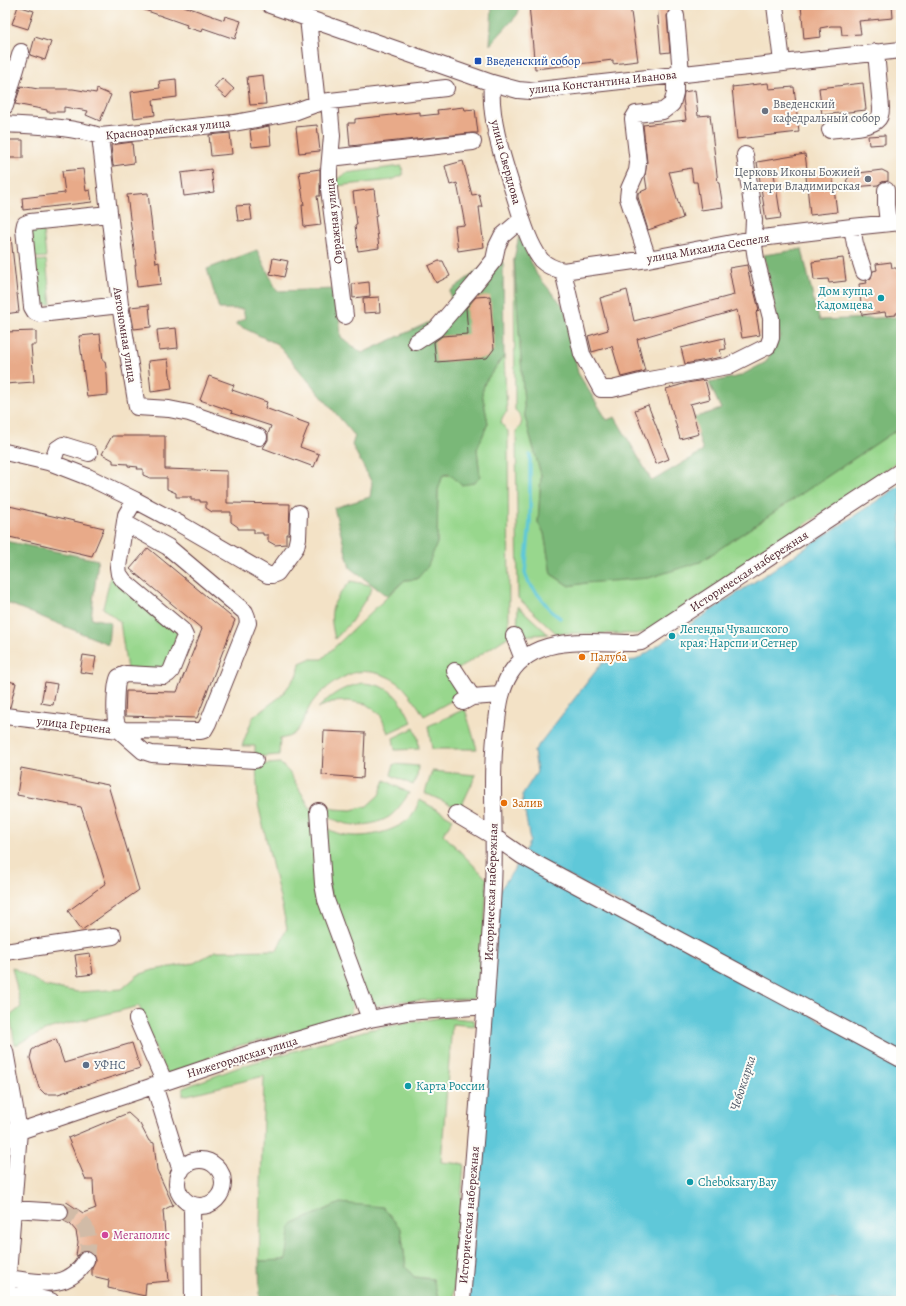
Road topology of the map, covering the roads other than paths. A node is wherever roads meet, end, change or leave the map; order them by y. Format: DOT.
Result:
graph roads {
  1 [pos="270,5"];
  2 [pos="775,5"];
  3 [pos="676,16"];
  4 [pos="308,18"];
  5 [pos="901,50"];
  6 [pos="21,52"];
  7 [pos="876,52"];
  8 [pos="782,62"];
  9 [pos="678,74"];
  10 [pos="492,83"];
  11 [pos="446,88"];
  12 [pos="322,102"];
  13 [pos="5,106"];
  14 [pos="5,124"];
  15 [pos="830,130"];
  16 [pos="100,136"];
  17 [pos="473,142"];
  18 [pos="745,155"];
  19 [pos="339,157"];
  20 [pos="886,190"];
  21 [pos="110,214"];
  22 [pos="522,219"];
  23 [pos="895,223"];
  24 [pos="852,227"];
  25 [pos="753,239"];
  26 [pos="648,259"];
  27 [pos="563,271"];
  28 [pos="864,272"];
  29 [pos="120,305"];
  30 [pos="345,316"];
  31 [pos="416,342"];
  32 [pos="259,437"];
  33 [pos="5,452"];
  34 [pos="89,453"];
  35 [pos="52,463"];
  36 [pos="901,471"];
  37 [pos="135,500"];
  38 [pos="299,513"];
  39 [pos="125,523"];
  40 [pos="514,636"];
  41 [pos="523,659"];
  42 [pos="455,671"];
  43 [pos="500,695"];
  44 [pos="5,716"];
  45 [pos="255,760"];
  46 [pos="318,812"];
  47 [pos="456,814"];
  48 [pos="493,836"];
  49 [pos="113,936"];
  50 [pos="5,952"];
  51 [pos="486,1006"];
  52 [pos="137,1019"];
  53 [pos="370,1019"];
  54 [pos="5,1051"];
  55 [pos="901,1059"];
  56 [pos="159,1083"];
  57 [pos="12,1134"];
  58 [pos="181,1171"];
  59 [pos="192,1205"];
  60 [pos="13,1209"];
  61 [pos="60,1212"];
  62 [pos="86,1260"];
  63 [pos="8,1278"];
  64 [pos="6,1298"];
  65 [pos="51,1301"];
  66 [pos="193,1301"];
  67 [pos="462,1301"];
  1 -- 4 [label="street, улица Константина Иванова"];
  2 -- 8 [label="street"];
  3 -- 9 [label="street"];
  4 -- 10 [label="street, улица Константина Иванова"];
  4 -- 12 [label="street, Овражная улица"];
  5 -- 7 [label="street, улица Константина Иванова"];
  6 -- 13 [label="street"];
  7 -- 8 [label="street, улица Константина Иванова"];
  7 -- 15 [label="street"];
  8 -- 9 [label="street, улица Константина Иванова"];
  9 -- 10 [label="street, улица Константина Иванова"];
  9 -- 26 [label="street"];
  10 -- 22 [label="street, улица Свердлова"];
  11 -- 12 [label="street, Красноармейская улица"];
  12 -- 16 [label="street, Красноармейская улица"];
  12 -- 30 [label="street, Овражная улица"];
  14 -- 16 [label="street, Красноармейская улица"];
  16 -- 21 [label="street, Автономная улица"];
  17 -- 19 [label="street"];
  18 -- 25 [label="street"];
  20 -- 23 [label="street"];
  21 -- 29 [label="street, Автономная улица"];
  21 -- 29 [label="street"];
  22 -- 27 [label="street, улица Свердлова"];
  22 -- 31 [label="street"];
  23 -- 24 [label="street, улица Михаила Сеспеля"];
  24 -- 25 [label="street, улица Михаила Сеспеля"];
  24 -- 28 [label="street"];
  25 -- 26 [label="street, улица Михаила Сеспеля"];
  25 -- 27 [label="street"];
  26 -- 27 [label="street, улица Михаила Сеспеля"];
  29 -- 32 [label="street, Автономная улица"];
  33 -- 35 [label="street"];
  34 -- 35 [label="street"];
  35 -- 37 [label="street"];
  36 -- 41 [label="street, Историческая набережная"];
  37 -- 38 [label="street"];
  37 -- 39 [label="street"];
  39 -- 39 [label="street"];
  40 -- 41 [label="street"];
  41 -- 43 [label="street, Историческая набережная"];
  42 -- 43 [label="street"];
  43 -- 48 [label="street, Историческая набережная"];
  44 -- 45 [label="street, улица Герцена"];
  46 -- 53 [label="street"];
  47 -- 48 [label="street"];
  48 -- 51 [label="street, Историческая набережная"];
  48 -- 55 [label="street"];
  49 -- 50 [label="street"];
  51 -- 53 [label="street, Нижегородская улица"];
  51 -- 67 [label="street, Историческая набережная"];
  52 -- 56 [label="street"];
  53 -- 56 [label="street, Нижегородская улица"];
  54 -- 57 [label="street"];
  56 -- 57 [label="street, Нижегородская улица"];
  56 -- 58 [label="street"];
  57 -- 60 [label="street"];
  58 -- 59 [label="street"];
  58 -- 59 [label="street"];
  59 -- 66 [label="street"];
  60 -- 61 [label="street"];
  60 -- 63 [label="street"];
  62 -- 63 [label="street"];
  63 -- 64 [label="street"];
  64 -- 65 [label="street"];
}
